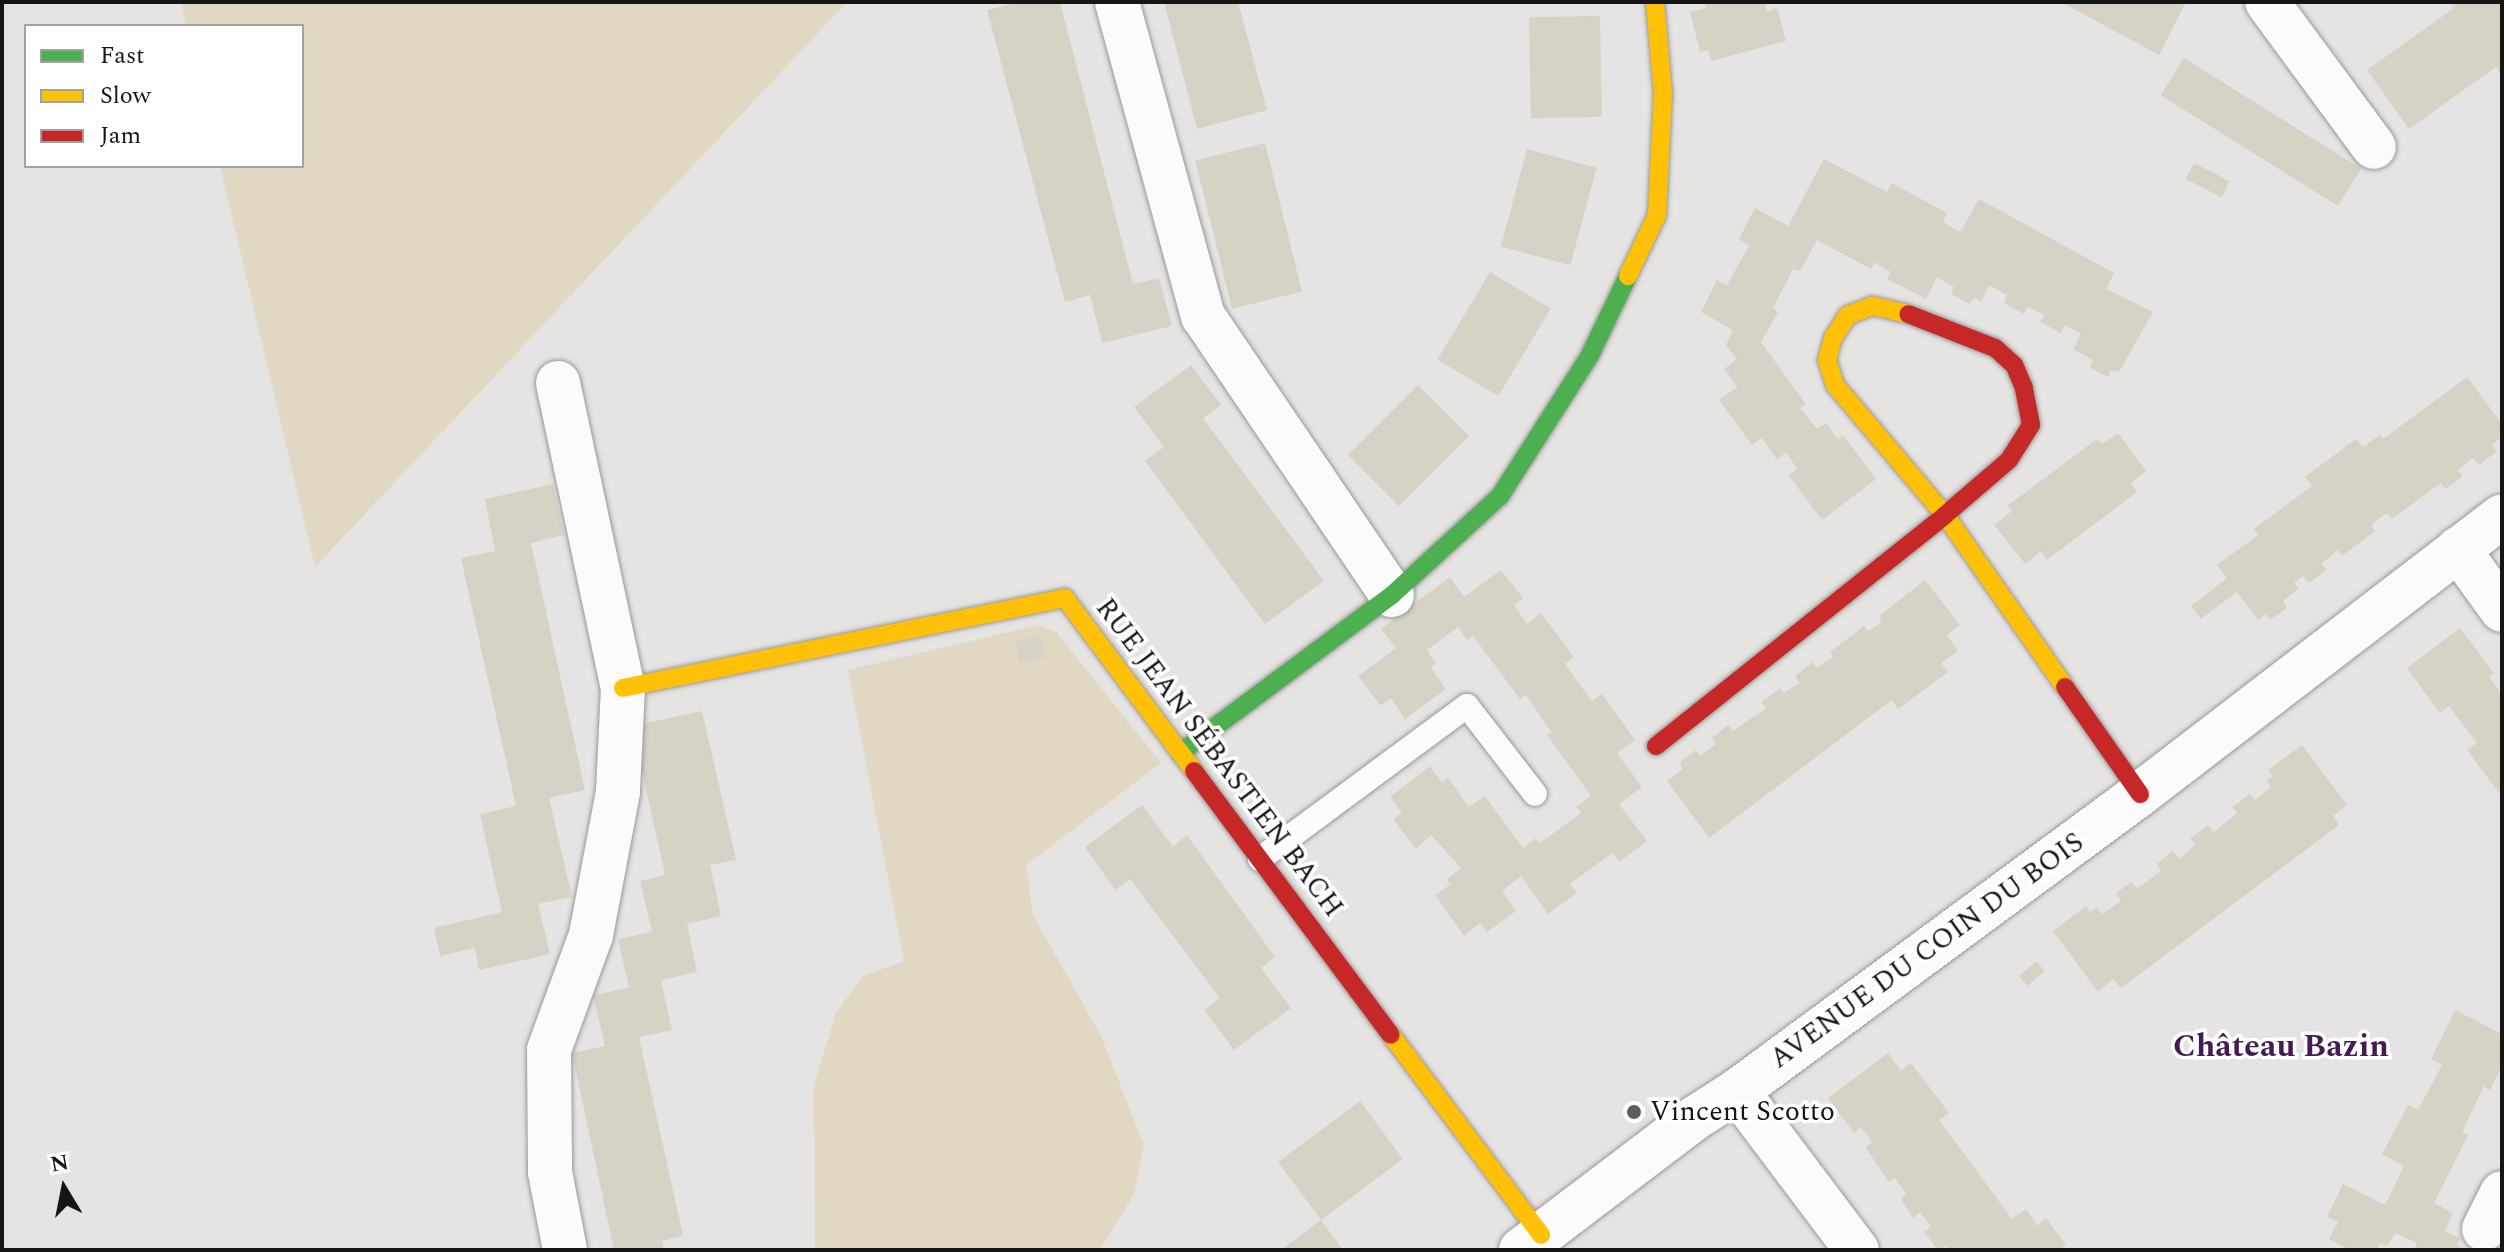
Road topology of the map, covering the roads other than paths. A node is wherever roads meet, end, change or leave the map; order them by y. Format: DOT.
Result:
graph roads {
  1 [pos="1117,2"];
  2 [pos="1655,2"];
  3 [pos="2267,2"];
  4 [pos="2374,147"];
  5 [pos="558,383"];
  6 [pos="1945,515"];
  7 [pos="2502,516"];
  8 [pos="2458,549"];
  9 [pos="1392,595"];
  10 [pos="2502,610"];
  11 [pos="623,688"];
  12 [pos="1656,746"];
  13 [pos="1180,753"];
  14 [pos="1535,794"];
  15 [pos="2140,794"];
  16 [pos="1260,859"];
  17 [pos="1737,1091"];
  18 [pos="1531,1242"];
  19 [pos="565,1250"];
  20 [pos="1857,1250"];
  1 -- 9 [label="street"];
  2 -- 9 [label="street"];
  3 -- 4 [label="street"];
  5 -- 11 [label="street"];
  6 -- 6 [label="street"];
  6 -- 12 [label="street"];
  6 -- 15 [label="street"];
  7 -- 8 [label="street, AVENUE DU COIN DU BOIS"];
  8 -- 10 [label="street"];
  8 -- 15 [label="street, AVENUE DU COIN DU BOIS"];
  9 -- 13 [label="street"];
  11 -- 13 [label="street, RUE JEAN SÉBASTIEN BACH"];
  11 -- 19 [label="street"];
  13 -- 16 [label="street, RUE JEAN SÉBASTIEN BACH"];
  14 -- 16 [label="lane"];
  15 -- 17 [label="street, AVENUE DU COIN DU BOIS"];
  16 -- 18 [label="street, RUE JEAN SÉBASTIEN BACH"];
  17 -- 18 [label="street, AVENUE DU COIN DU BOIS"];
  17 -- 20 [label="street"];
}
